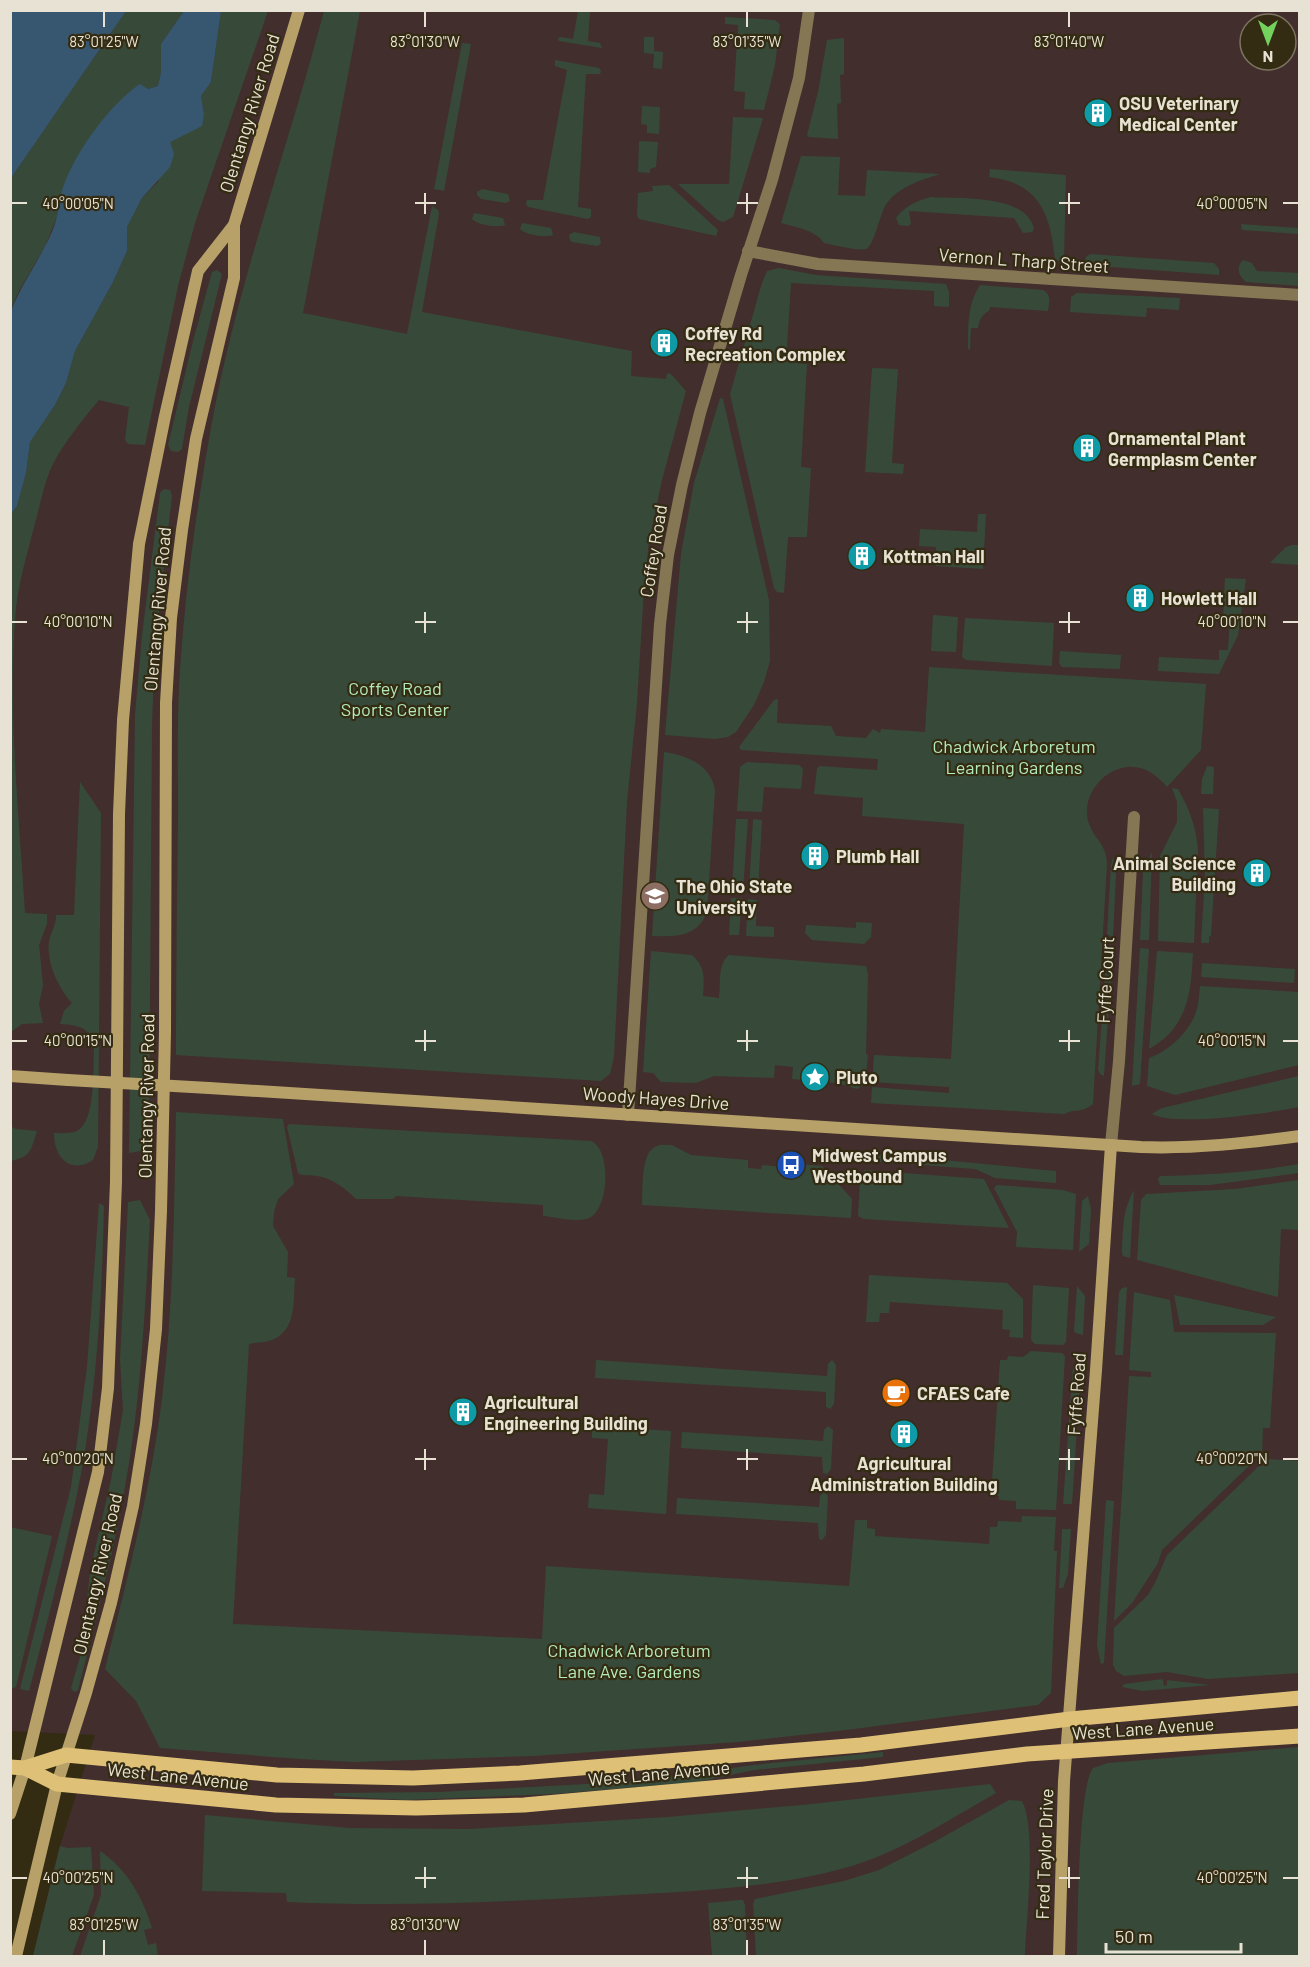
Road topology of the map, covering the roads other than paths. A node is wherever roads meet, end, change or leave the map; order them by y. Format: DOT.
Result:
graph roads {
  1 [pos="299,10"];
  2 [pos="808,10"];
  3 [pos="234,225"];
  4 [pos="748,251"];
  5 [pos="1299,295"];
  6 [pos="1134,817"];
  7 [pos="10,1076"];
  8 [pos="628,1114"];
  9 [pos="1299,1136"];
  10 [pos="1111,1145"];
  11 [pos="1299,1698"];
  12 [pos="1070,1719"];
  13 [pos="1299,1736"];
  14 [pos="1066,1753"];
  15 [pos="66,1755"];
  16 [pos="18,1767"];
  17 [pos="57,1784"];
  18 [pos="10,1814"];
  19 [pos="15,1956"];
  20 [pos="1059,1956"];
  1 -- 3 [label="main road, Olentangy River Road"];
  2 -- 4 [label="street, Coffey Road"];
  3 -- 15 [label="main road, Olentangy River Road"];
  3 -- 16 [label="main road, Olentangy River Road"];
  4 -- 5 [label="street, Vernon L Tharp Street"];
  4 -- 8 [label="street, Coffey Road"];
  6 -- 10 [label="street, Fyffe Court"];
  7 -- 8 [label="main road, Woody Hayes Drive, bridge"];
  8 -- 10 [label="main road, Woody Hayes Drive"];
  9 -- 10 [label="main road, Woody Hayes Drive"];
  10 -- 12 [label="main road, Fyffe Road"];
  11 -- 12 [label="main road, West Lane Avenue"];
  12 -- 14 [label="main road, Fyffe Road"];
  12 -- 15 [label="main road, West Lane Avenue"];
  13 -- 14 [label="main road, West Lane Avenue"];
  14 -- 17 [label="main road, West Lane Avenue"];
  14 -- 20 [label="main road, Fred Taylor Drive"];
  15 -- 16 [label="main road, West Lane Avenue"];
  15 -- 17 [label="main road, Olentangy River Road"];
  16 -- 17 [label="main road, West Lane Avenue"];
  16 -- 18 [label="main road, Olentangy River Road"];
  17 -- 19 [label="main road, Olentangy River Road"];
}
